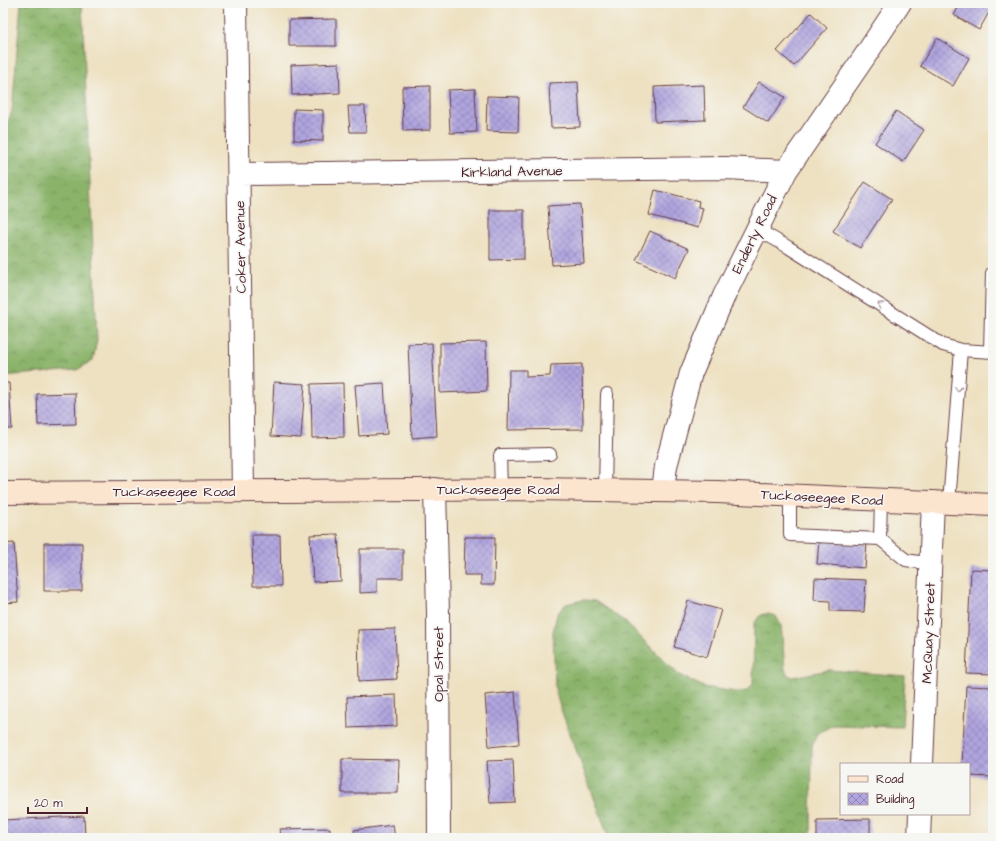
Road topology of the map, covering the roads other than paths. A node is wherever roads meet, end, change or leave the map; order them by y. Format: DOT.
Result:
graph roads {
  1 [pos="236,3"];
  2 [pos="900,3"];
  3 [pos="786,171"];
  4 [pos="239,174"];
  5 [pos="757,229"];
  6 [pos="993,273"];
  7 [pos="961,350"];
  8 [pos="992,352"];
  9 [pos="607,394"];
  10 [pos="550,454"];
  11 [pos="435,489"];
  12 [pos="501,489"];
  13 [pos="605,490"];
  14 [pos="243,491"];
  15 [pos="663,491"];
  16 [pos="3,493"];
  17 [pos="790,495"];
  18 [pos="881,500"];
  19 [pos="941,503"];
  20 [pos="993,505"];
  21 [pos="880,539"];
  22 [pos="931,564"];
  23 [pos="922,763"];
  24 [pos="920,815"];
  25 [pos="439,838"];
  26 [pos="919,838"];
  1 -- 4 [label="street, Coker Avenue"];
  2 -- 3 [label="street, Enderly Road"];
  3 -- 4 [label="street, Kirkland Avenue"];
  3 -- 5 [label="street, Enderly Road"];
  4 -- 14 [label="street, Coker Avenue"];
  7 -- 5 [label="lane, one-way"];
  5 -- 15 [label="street, Enderly Road"];
  6 -- 8 [label="lane"];
  7 -- 8 [label="lane"];
  7 -- 19 [label="lane, one-way"];
  9 -- 13 [label="lane"];
  10 -- 12 [label="lane"];
  11 -- 12 [label="main road, Tuckaseegee Road"];
  11 -- 14 [label="main road, Tuckaseegee Road"];
  11 -- 25 [label="street, Opal Street"];
  12 -- 13 [label="main road, Tuckaseegee Road"];
  13 -- 15 [label="main road, Tuckaseegee Road"];
  14 -- 16 [label="main road, Tuckaseegee Road"];
  15 -- 17 [label="main road, Tuckaseegee Road"];
  17 -- 18 [label="main road, Tuckaseegee Road"];
  17 -- 21 [label="lane"];
  18 -- 19 [label="main road, Tuckaseegee Road"];
  18 -- 21 [label="lane"];
  19 -- 20 [label="main road, Tuckaseegee Road"];
  19 -- 22 [label="street, McQuay Street"];
  21 -- 22 [label="lane"];
  22 -- 23 [label="street, McQuay Street"];
  24 -- 26 [label="street"];
}
